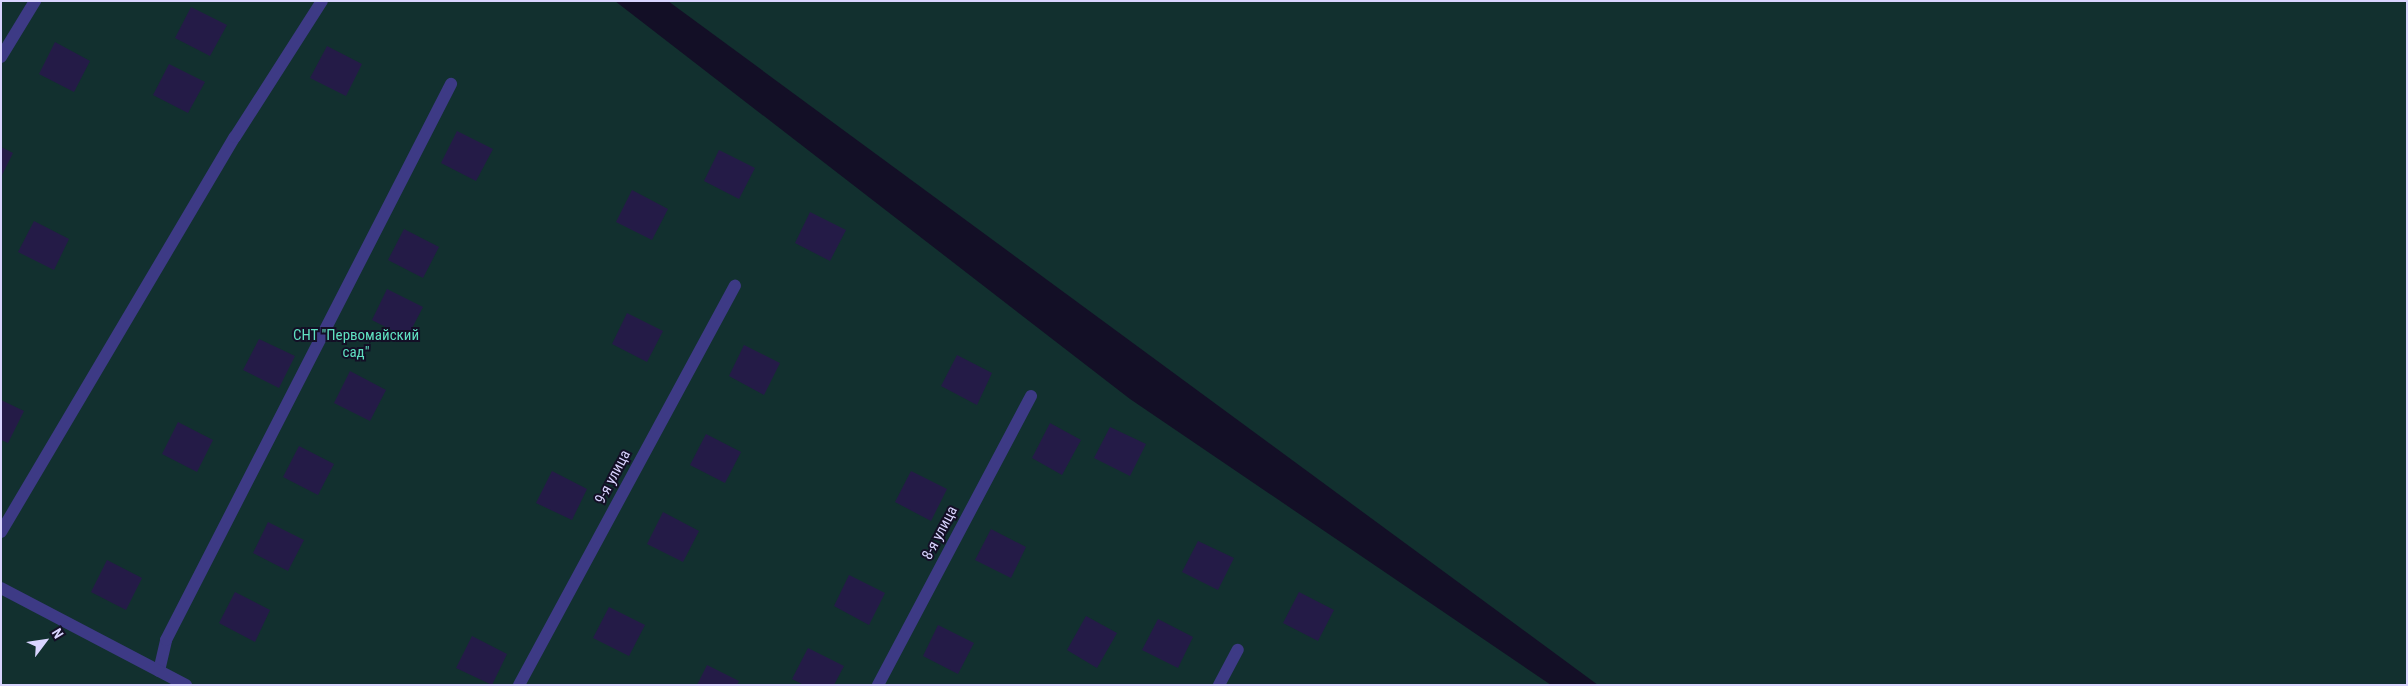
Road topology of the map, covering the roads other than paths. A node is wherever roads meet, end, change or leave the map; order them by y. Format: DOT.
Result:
graph roads {
  1 [pos="35,1"];
  2 [pos="322,1"];
  3 [pos="1,57"];
  4 [pos="451,84"];
  5 [pos="735,286"];
  6 [pos="1031,396"];
  7 [pos="1,532"];
  8 [pos="1,588"];
  9 [pos="1238,650"];
  10 [pos="159,671"];
  11 [pos="186,685"];
  12 [pos="519,685"];
  13 [pos="878,685"];
  14 [pos="1219,685"];
  1 -- 3 [label="street"];
  2 -- 7 [label="street"];
  4 -- 10 [label="street"];
  5 -- 12 [label="street, 9-я улица"];
  6 -- 13 [label="street, 8-я улица"];
  8 -- 10 [label="street"];
  9 -- 14 [label="street"];
  10 -- 11 [label="street"];
}
